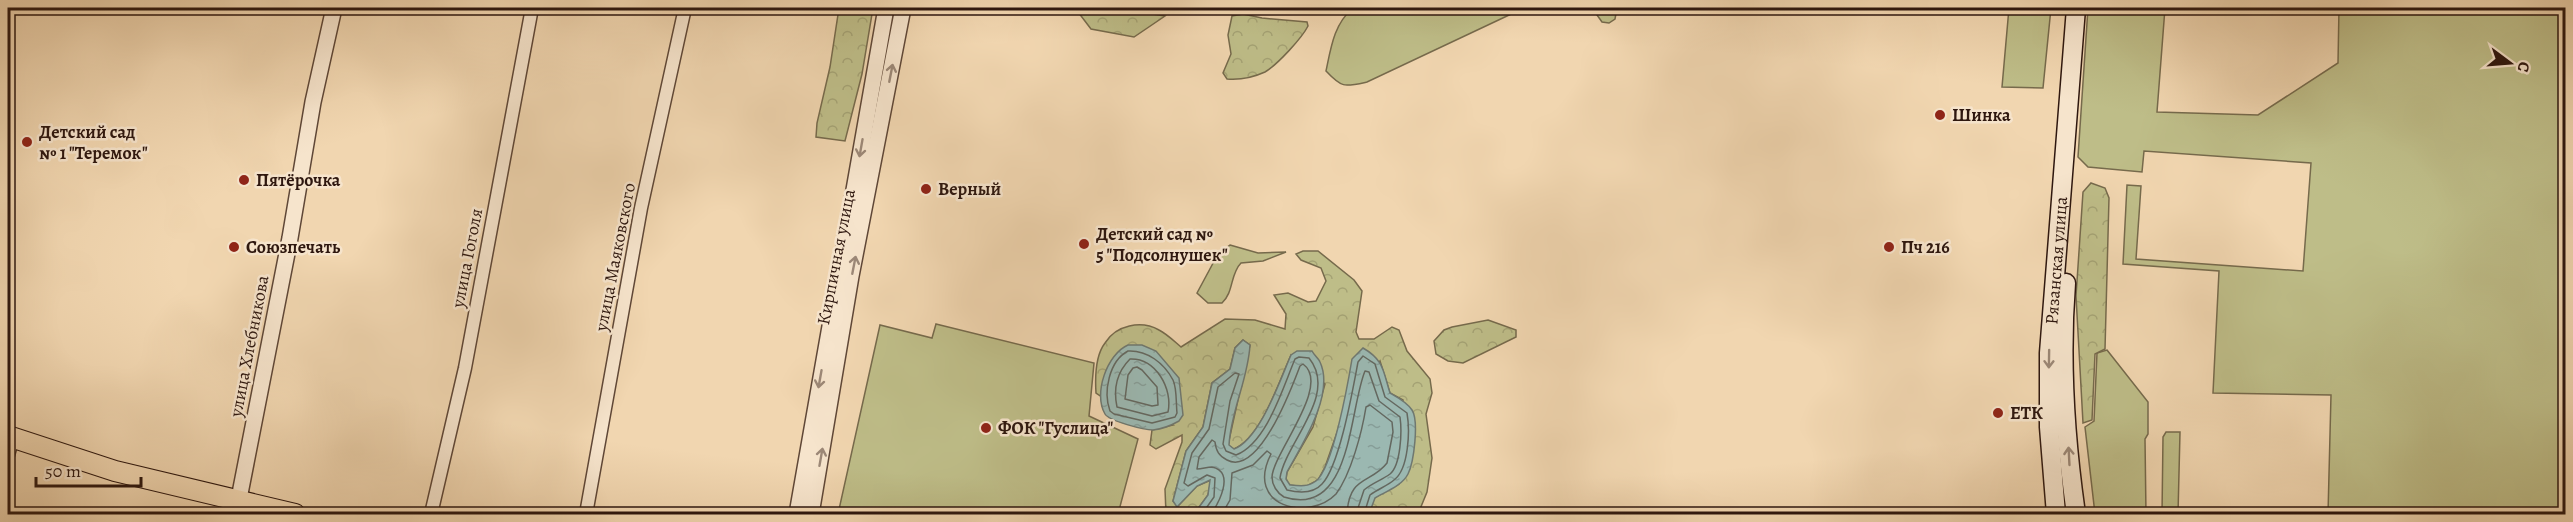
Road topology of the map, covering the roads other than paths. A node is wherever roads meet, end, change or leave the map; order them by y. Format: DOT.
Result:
graph roads {
  1 [pos="334,8"];
  2 [pos="532,8"];
  3 [pos="685,8"];
  4 [pos="886,8"];
  5 [pos="903,8"];
  6 [pos="2076,8"];
  7 [pos="2084,8"];
  8 [pos="9,443"];
  9 [pos="237,507"];
  10 [pos="2055,512"];
  11 [pos="295,514"];
  12 [pos="431,514"];
  13 [pos="586,514"];
  14 [pos="797,514"];
  15 [pos="811,514"];
  16 [pos="2076,514"];
  1 -- 9 [label="street, улица Хлебникова"];
  2 -- 12 [label="street, улица Гоголя"];
  3 -- 13 [label="street, улица Маяковского"];
  4 -- 14 [label="street, Кирпичная улица, one-way"];
  15 -- 5 [label="street, Кирпичная улица, one-way"];
  6 -- 10 [label="main road, Рязанская улица, one-way"];
  16 -- 7 [label="main road, Рязанская улица, one-way"];
  8 -- 9 [label="main road"];
  9 -- 11 [label="main road"];
}
